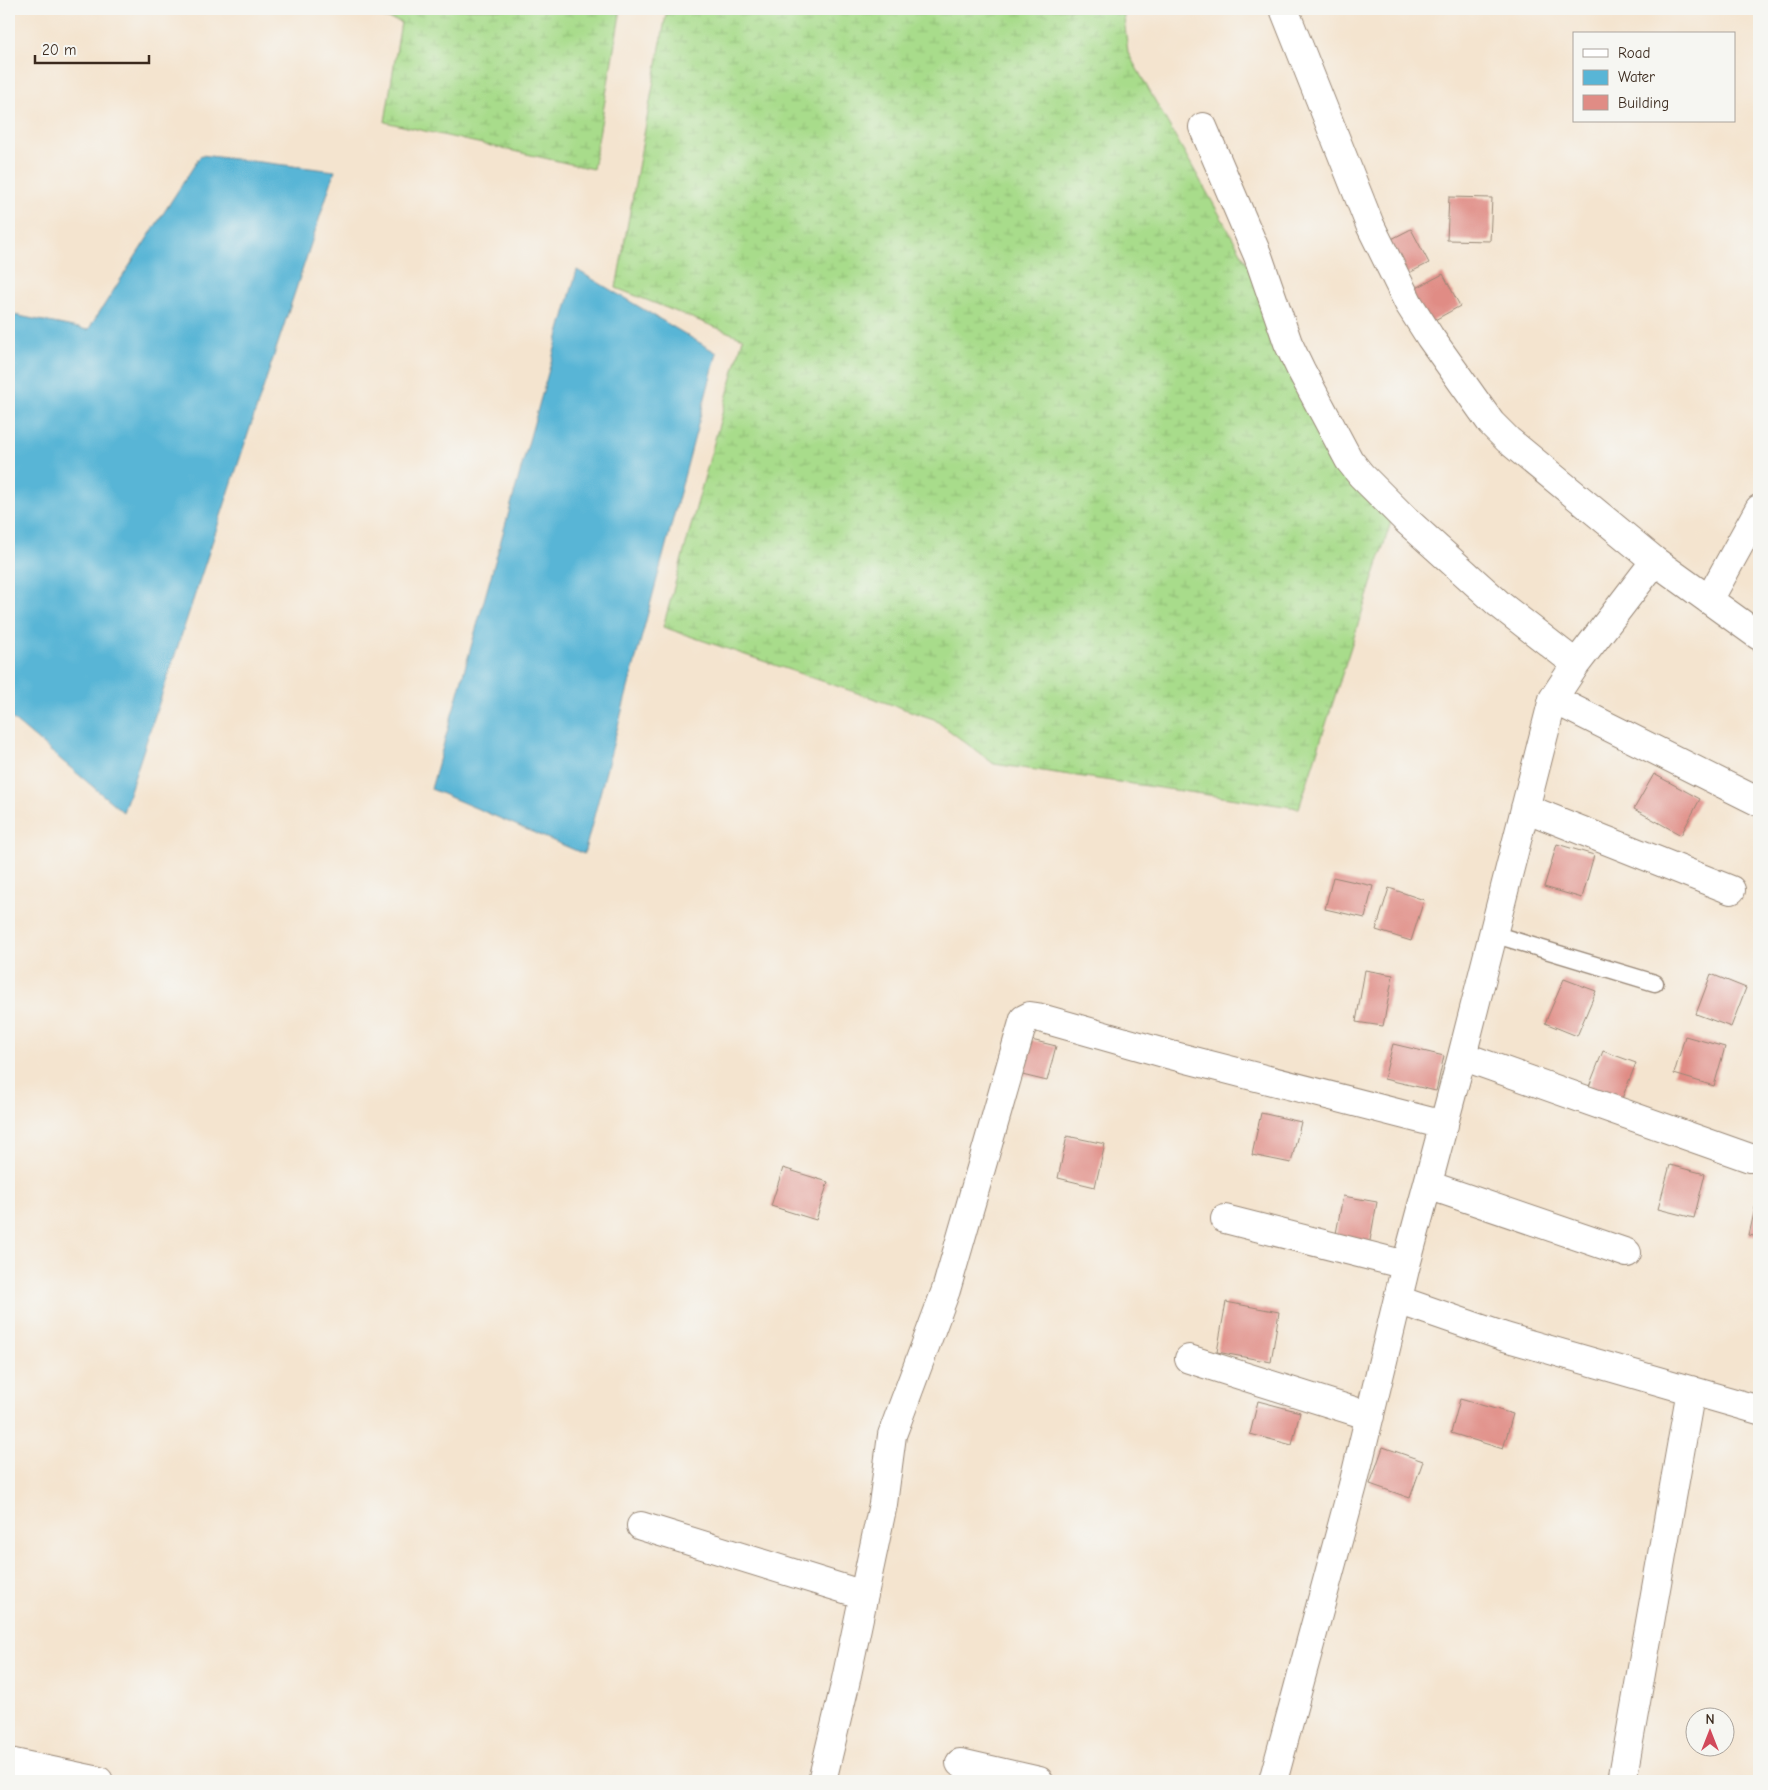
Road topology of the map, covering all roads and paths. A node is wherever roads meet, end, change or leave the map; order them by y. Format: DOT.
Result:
graph roads {
  1 [pos="1284,9"];
  2 [pos="1203,127"];
  3 [pos="1759,509"];
  4 [pos="1650,568"];
  5 [pos="1709,600"];
  6 [pos="1759,636"];
  7 [pos="1576,664"];
  8 [pos="1553,699"];
  9 [pos="1759,802"];
  10 [pos="1525,808"];
  11 [pos="1731,890"];
  12 [pos="1493,934"];
  13 [pos="1656,983"];
  14 [pos="1462,1056"];
  15 [pos="1444,1125"];
  16 [pos="1750,1158"];
  17 [pos="1428,1186"];
  18 [pos="1225,1219"];
  19 [pos="1627,1253"];
  20 [pos="1406,1265"];
  21 [pos="1398,1300"];
  22 [pos="1188,1359"];
  23 [pos="1691,1390"];
  24 [pos="1759,1410"];
  25 [pos="1370,1416"];
  26 [pos="641,1526"];
  27 [pos="864,1595"];
  28 [pos="9,1762"];
  29 [pos="960,1763"];
  30 [pos="99,1781"];
  31 [pos="822,1781"];
  32 [pos="1039,1781"];
  33 [pos="1273,1781"];
  34 [pos="1622,1781"];
  1 -- 4 [label="street"];
  2 -- 7 [label="street"];
  3 -- 5 [label="street"];
  4 -- 5 [label="street"];
  4 -- 7 [label="street"];
  5 -- 6 [label="street"];
  7 -- 8 [label="street"];
  8 -- 9 [label="street"];
  8 -- 10 [label="street"];
  10 -- 11 [label="street"];
  10 -- 12 [label="street"];
  12 -- 13 [label="lane"];
  12 -- 14 [label="street"];
  14 -- 15 [label="street"];
  14 -- 16 [label="street"];
  15 -- 17 [label="street"];
  15 -- 27 [label="street"];
  17 -- 19 [label="street"];
  17 -- 20 [label="street"];
  18 -- 20 [label="street"];
  20 -- 21 [label="street"];
  21 -- 23 [label="street"];
  21 -- 25 [label="street"];
  22 -- 25 [label="street"];
  23 -- 24 [label="street"];
  23 -- 34 [label="street"];
  25 -- 33 [label="street"];
  26 -- 27 [label="street"];
  27 -- 31 [label="street"];
  28 -- 30 [label="street"];
  29 -- 32 [label="street"];
}
